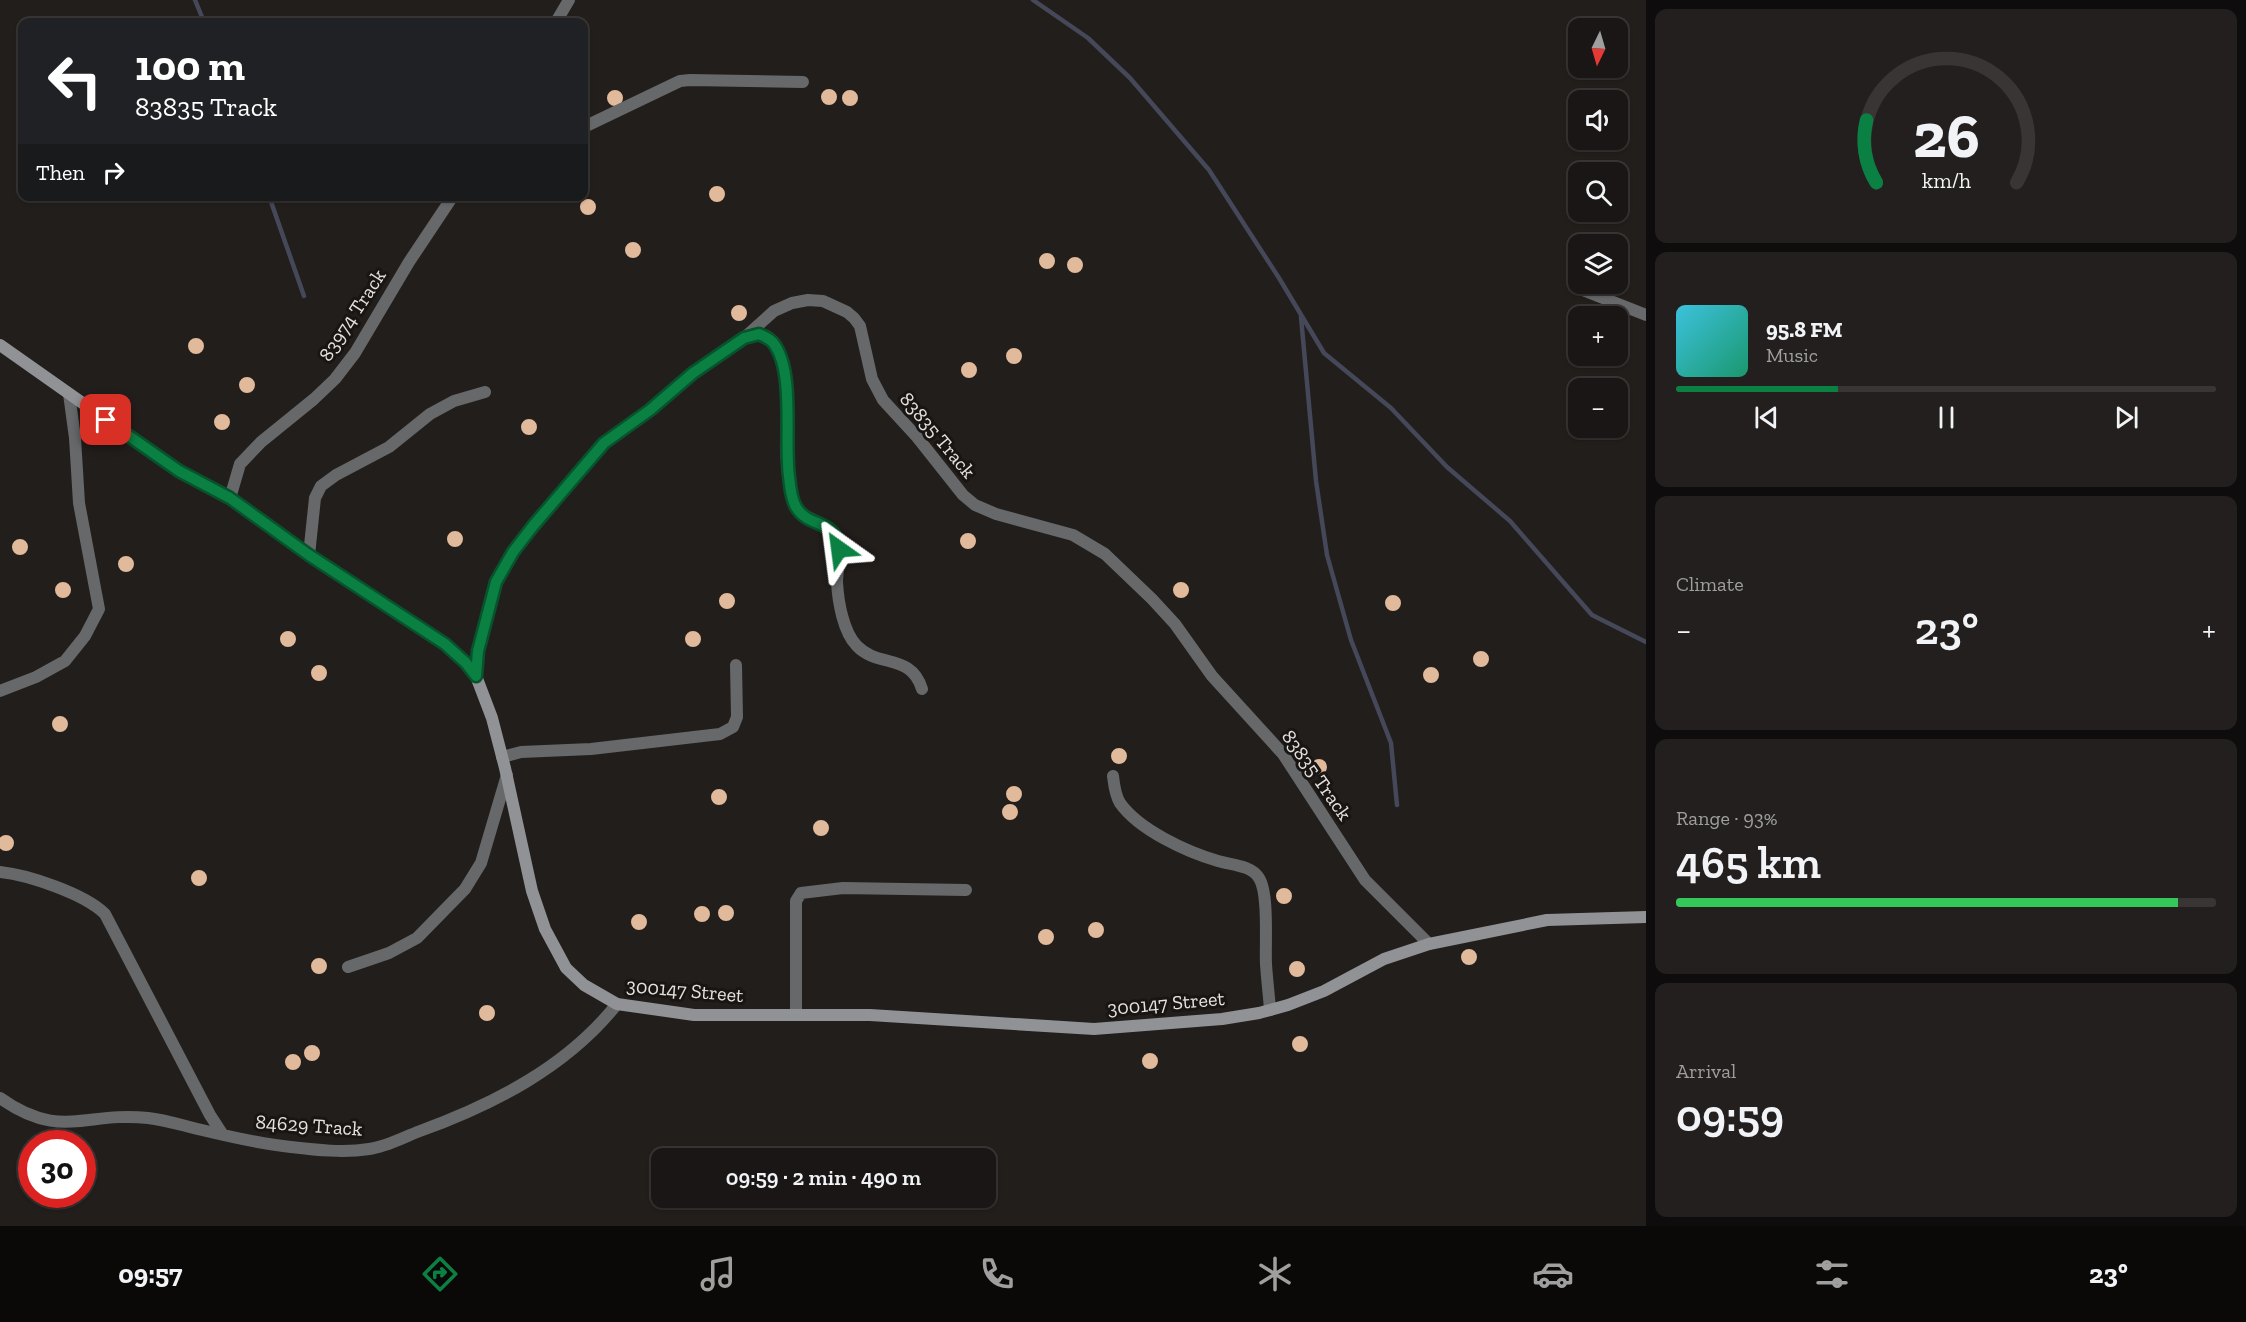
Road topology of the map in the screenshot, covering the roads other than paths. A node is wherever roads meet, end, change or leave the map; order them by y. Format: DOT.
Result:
graph roads {
  1 [pos="569,0"];
  2 [pos="558,18"];
  3 [pos="803,82"];
  4 [pos="588,125"];
  5 [pos="450,201"];
  6 [pos="1593,294"];
  7 [pos="1646,315"];
  8 [pos="744,338"];
  9 [pos="0,345"];
  10 [pos="485,392"];
  11 [pos="69,394"];
  12 [pos="230,498"];
  13 [pos="309,555"];
  14 [pos="736,665"];
  15 [pos="476,676"];
  16 [pos="922,689"];
  17 [pos="0,691"];
  18 [pos="502,757"];
  19 [pos="507,775"];
  20 [pos="1113,776"];
  21 [pos="0,872"];
  22 [pos="966,890"];
  23 [pos="1646,917"];
  24 [pos="1429,944"];
  25 [pos="348,967"];
  26 [pos="617,1004"];
  27 [pos="1270,1010"];
  28 [pos="796,1015"];
  29 [pos="0,1098"];
  30 [pos="223,1135"];
  1 -- 2 [label="street"];
  3 -- 4 [label="street"];
  5 -- 12 [label="street, 83974 Track"];
  6 -- 7 [label="street"];
  8 -- 15 [label="street, 83835 Track"];
  8 -- 16 [label="street"];
  8 -- 24 [label="street, 83835 Track"];
  9 -- 11 [label="street, 300147 Street"];
  10 -- 13 [label="street"];
  11 -- 12 [label="street, 300147 Street"];
  11 -- 17 [label="street"];
  12 -- 13 [label="street, 300147 Street"];
  13 -- 15 [label="street, 300147 Street"];
  14 -- 18 [label="street"];
  15 -- 18 [label="street, 300147 Street"];
  18 -- 19 [label="street, 300147 Street"];
  19 -- 25 [label="street"];
  19 -- 26 [label="street, 300147 Street"];
  20 -- 27 [label="street"];
  21 -- 30 [label="street"];
  22 -- 28 [label="street"];
  23 -- 24 [label="street, 300147 Street"];
  24 -- 27 [label="street, 300147 Street"];
  26 -- 28 [label="street, 300147 Street"];
  26 -- 30 [label="street, 84629 Track"];
  27 -- 28 [label="street, 300147 Street"];
  29 -- 30 [label="street, 84629 Track"];
}
